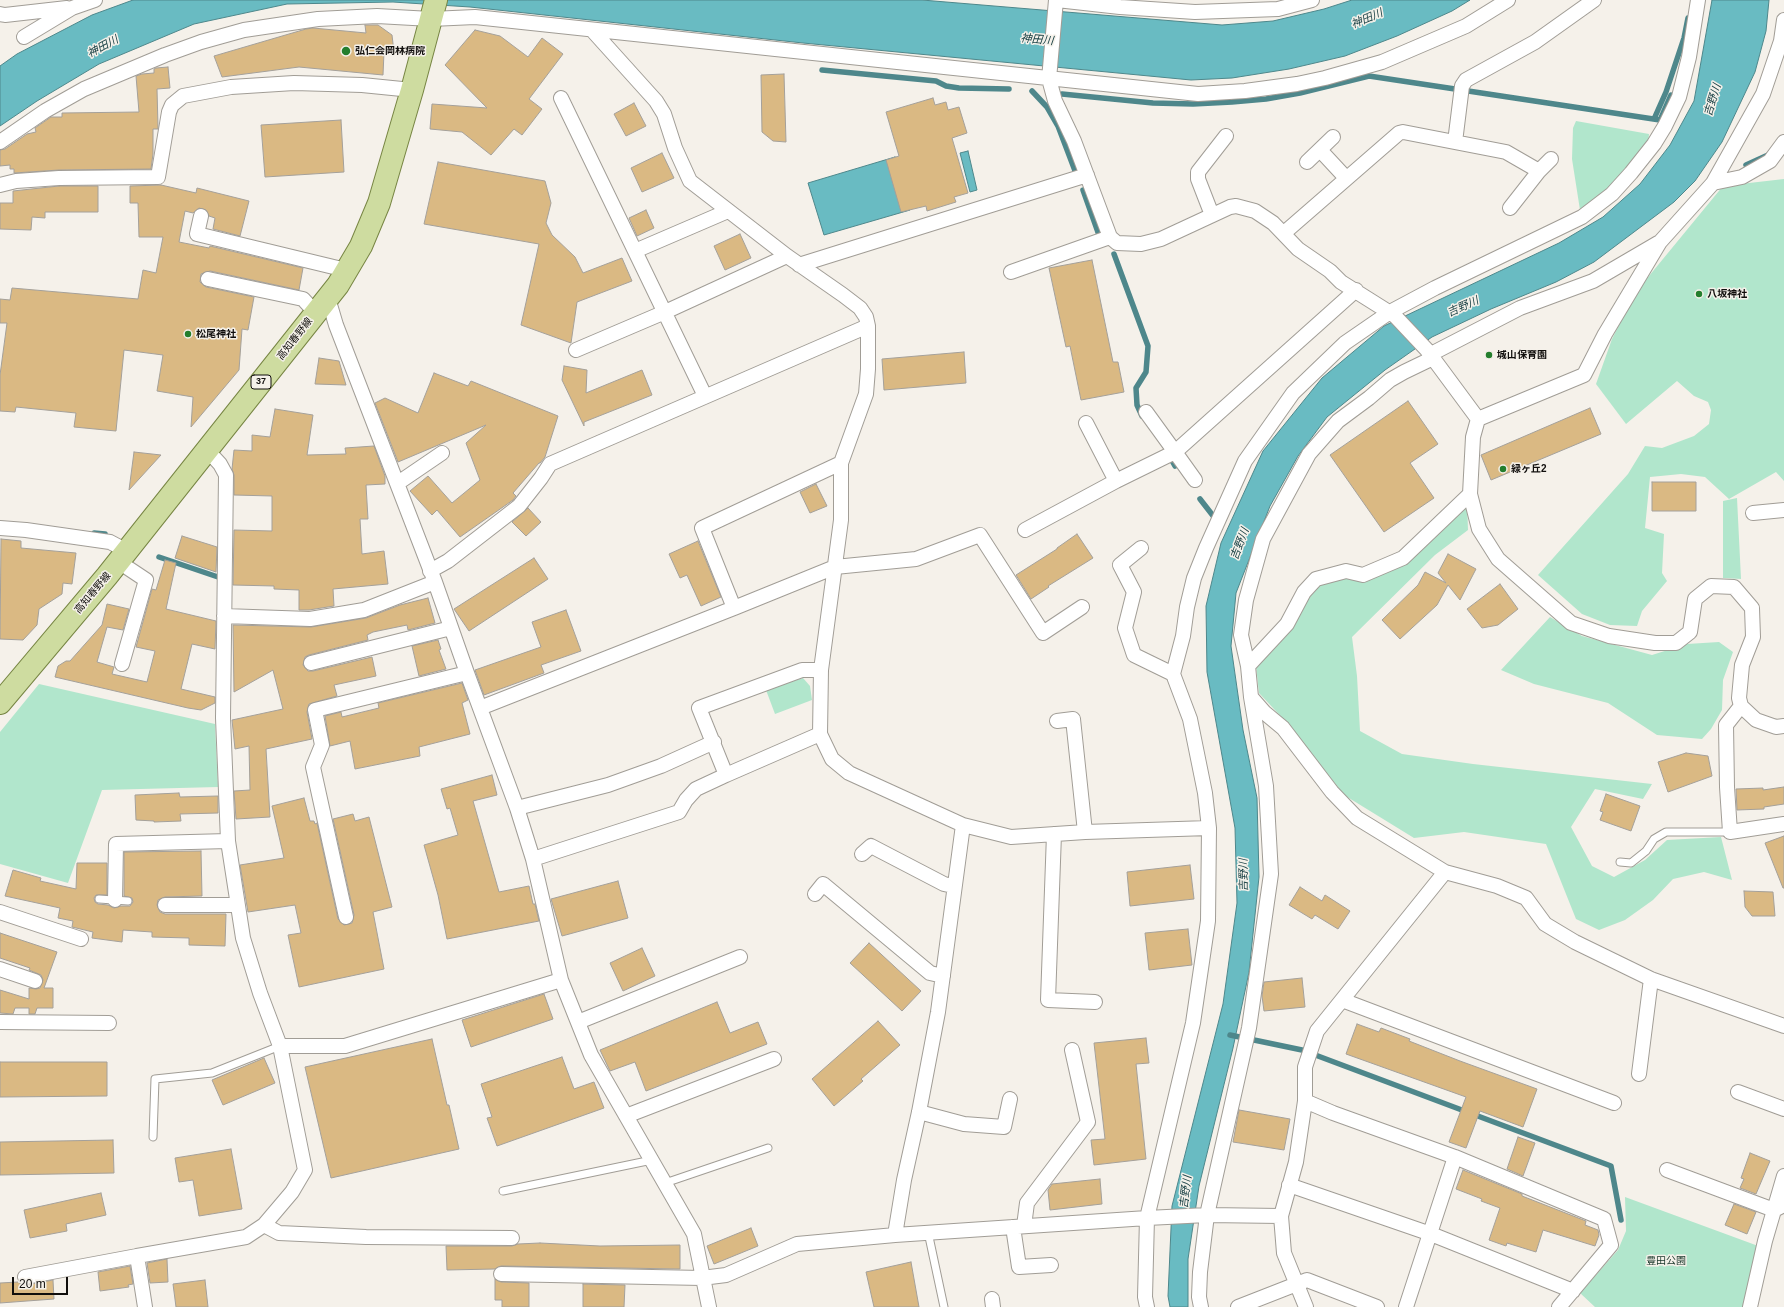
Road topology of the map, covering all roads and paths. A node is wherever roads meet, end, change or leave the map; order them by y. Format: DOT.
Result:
graph roads {
  1 [pos="94,0"];
  2 [pos="1312,0"];
  3 [pos="1508,0"];
  4 [pos="1594,0"];
  5 [pos="1698,0"];
  6 [pos="1056,3"];
  7 [pos="1192,6"];
  8 [pos="72,8"];
  9 [pos="434,10"];
  10 [pos="0,14"];
  11 [pos="1784,20"];
  12 [pos="592,30"];
  13 [pos="24,37"];
  14 [pos="1049,75"];
  15 [pos="412,90"];
  16 [pos="561,98"];
  17 [pos="1226,136"];
  18 [pos="1333,137"];
  19 [pos="0,142"];
  20 [pos="1455,142"];
  21 [pos="1784,142"];
  22 [pos="1320,150"];
  23 [pos="1552,159"];
  24 [pos="1307,162"];
  25 [pos="1539,172"];
  26 [pos="1087,175"];
  27 [pos="1346,178"];
  28 [pos="1713,183"];
  29 [pos="0,185"];
  30 [pos="1510,208"];
  31 [pos="728,211"];
  32 [pos="1212,215"];
  33 [pos="201,216"];
  34 [pos="1284,234"];
  35 [pos="1110,237"];
  36 [pos="1660,242"];
  37 [pos="635,251"];
  38 [pos="787,256"];
  39 [pos="799,265"];
  40 [pos="346,270"];
  41 [pos="1011,272"];
  42 [pos="208,279"];
  43 [pos="1356,290"];
  44 [pos="322,305"];
  45 [pos="665,312"];
  46 [pos="1393,314"];
  47 [pos="868,326"];
  48 [pos="576,350"];
  49 [pos="1430,354"];
  50 [pos="705,396"];
  51 [pos="1146,412"];
  52 [pos="1478,420"];
  53 [pos="1086,423"];
  54 [pos="207,450"];
  55 [pos="1175,452"];
  56 [pos="442,453"];
  57 [pos="841,463"];
  58 [pos="1116,480"];
  59 [pos="1195,480"];
  60 [pos="398,483"];
  61 [pos="1470,494"];
  62 [pos="1784,510"];
  63 [pos="1753,513"];
  64 [pos="0,528"];
  65 [pos="1025,530"];
  66 [pos="1141,548"];
  67 [pos="123,556"];
  68 [pos="835,567"];
  69 [pos="433,576"];
  70 [pos="1082,607"];
  71 [pos="734,608"];
  72 [pos="224,616"];
  73 [pos="451,628"];
  74 [pos="311,663"];
  75 [pos="122,664"];
  76 [pos="1248,666"];
  77 [pos="821,670"];
  78 [pos="466,673"];
  79 [pos="1173,674"];
  80 [pos="1251,697"];
  81 [pos="0,703"];
  82 [pos="1741,706"];
  83 [pos="480,708"];
  84 [pos="1057,721"];
  85 [pos="1784,726"];
  86 [pos="820,734"];
  87 [pos="714,742"];
  88 [pos="726,775"];
  89 [pos="517,808"];
  90 [pos="1784,824"];
  91 [pos="963,825"];
  92 [pos="1209,828"];
  93 [pos="1084,832"];
  94 [pos="1730,832"];
  95 [pos="1054,834"];
  96 [pos="228,841"];
  97 [pos="862,854"];
  98 [pos="533,859"];
  99 [pos="1620,862"];
  100 [pos="1444,872"];
  101 [pos="953,886"];
  102 [pos="815,894"];
  103 [pos="99,900"];
  104 [pos="122,901"];
  105 [pos="238,904"];
  106 [pos="165,905"];
  107 [pos="0,912"];
  108 [pos="346,917"];
  109 [pos="81,939"];
  110 [pos="740,957"];
  111 [pos="0,969"];
  112 [pos="943,976"];
  113 [pos="1651,979"];
  114 [pos="561,980"];
  115 [pos="35,981"];
  116 [pos="1342,1000"];
  117 [pos="1095,1002"];
  118 [pos="0,1022"];
  119 [pos="578,1022"];
  120 [pos="109,1023"];
  121 [pos="1784,1026"];
  122 [pos="280,1046"];
  123 [pos="1072,1050"];
  124 [pos="774,1059"];
  125 [pos="1639,1074"];
  126 [pos="1738,1092"];
  127 [pos="1010,1099"];
  128 [pos="1305,1101"];
  129 [pos="1614,1103"];
  130 [pos="1784,1108"];
  131 [pos="919,1112"];
  132 [pos="626,1116"];
  133 [pos="153,1137"];
  134 [pos="768,1148"];
  135 [pos="1455,1157"];
  136 [pos="652,1160"];
  137 [pos="1667,1170"];
  138 [pos="1784,1176"];
  139 [pos="665,1183"];
  140 [pos="1289,1185"];
  141 [pos="503,1191"];
  142 [pos="1779,1207"];
  143 [pos="1202,1215"];
  144 [pos="1281,1216"];
  145 [pos="1154,1217"];
  146 [pos="264,1225"];
  147 [pos="1018,1226"];
  148 [pos="928,1232"];
  149 [pos="1431,1234"];
  150 [pos="896,1235"];
  151 [pos="512,1238"];
  152 [pos="137,1256"];
  153 [pos="1051,1265"];
  154 [pos="501,1274"];
  155 [pos="26,1276"];
  156 [pos="702,1278"];
  157 [pos="1296,1284"];
  158 [pos="1573,1291"];
  159 [pos="145,1307"];
  160 [pos="709,1307"];
  161 [pos="944,1307"];
  162 [pos="1147,1307"];
  163 [pos="1201,1307"];
  164 [pos="1238,1307"];
  165 [pos="1306,1307"];
  166 [pos="1377,1307"];
  167 [pos="1406,1307"];
  168 [pos="1559,1307"];
  169 [pos="1750,1307"];
  1 -- 8 [label="street"];
  2 -- 7 [label="street"];
  3 -- 14 [label="street"];
  4 -- 20 [label="street"];
  5 -- 46 [label="street"];
  6 -- 7 [label="street"];
  6 -- 14 [label="street"];
  8 -- 10 [label="street"];
  8 -- 13 [label="street"];
  9 -- 12 [label="street"];
  9 -- 15 [label="main road, 高知春野線 / 37"];
  9 -- 19 [label="street"];
  11 -- 28 [label="street"];
  12 -- 14 [label="street"];
  12 -- 31 [label="street"];
  14 -- 26 [label="street"];
  15 -- 29 [label="street"];
  15 -- 40 [label="main road, 高知春野線 / 37"];
  16 -- 37 [label="street"];
  17 -- 32 [label="street"];
  18 -- 22 [label="street"];
  20 -- 25 [label="street"];
  20 -- 27 [label="street"];
  21 -- 28 [label="street"];
  22 -- 24 [label="street"];
  22 -- 27 [label="street"];
  23 -- 25 [label="street"];
  25 -- 30 [label="street"];
  26 -- 35 [label="street"];
  26 -- 39 [label="street"];
  27 -- 34 [label="street"];
  28 -- 36 [label="street"];
  31 -- 37 [label="street"];
  31 -- 38 [label="street"];
  32 -- 34 [label="street"];
  32 -- 35 [label="street"];
  33 -- 40 [label="street"];
  34 -- 43 [label="street"];
  35 -- 41 [label="street"];
  36 -- 49 [label="street"];
  36 -- 52 [label="street"];
  37 -- 45 [label="street"];
  38 -- 39 [label="street"];
  38 -- 45 [label="street"];
  39 -- 47 [label="street"];
  40 -- 44 [label="main road, 高知春野線 / 37"];
  42 -- 44 [label="street"];
  43 -- 46 [label="street"];
  43 -- 55 [label="street"];
  44 -- 54 [label="main road, 高知春野線 / 37"];
  44 -- 60 [label="street"];
  45 -- 48 [label="street"];
  45 -- 50 [label="street"];
  46 -- 49 [label="street"];
  46 -- 79 [label="street"];
  47 -- 50 [label="street"];
  47 -- 57 [label="street"];
  49 -- 52 [label="street"];
  49 -- 76 [label="street"];
  50 -- 69 [label="street"];
  51 -- 55 [label="street"];
  52 -- 61 [label="street"];
  53 -- 58 [label="street"];
  54 -- 67 [label="main road, 高知春野線 / 37"];
  54 -- 72 [label="street"];
  55 -- 58 [label="street"];
  55 -- 59 [label="street"];
  56 -- 60 [label="street"];
  57 -- 68 [label="street"];
  57 -- 71 [label="street"];
  58 -- 65 [label="street"];
  60 -- 69 [label="street"];
  61 -- 76 [label="street"];
  61 -- 82 [label="street"];
  62 -- 63 [label="street"];
  64 -- 67 [label="street"];
  66 -- 79 [label="street"];
  67 -- 75 [label="street"];
  67 -- 81 [label="main road, 高知春野線 / 37"];
  68 -- 70 [label="street"];
  68 -- 71 [label="street"];
  68 -- 77 [label="street"];
  69 -- 72 [label="street"];
  69 -- 73 [label="street"];
  71 -- 83 [label="street"];
  72 -- 96 [label="street"];
  73 -- 74 [label="street"];
  73 -- 78 [label="street"];
  76 -- 80 [label="street"];
  77 -- 86 [label="street"];
  77 -- 87 [label="street"];
  78 -- 83 [label="street"];
  78 -- 108 [label="street"];
  79 -- 92 [label="street"];
  80 -- 100 [label="street"];
  80 -- 143 [label="street"];
  82 -- 85 [label="street"];
  82 -- 94 [label="street"];
  83 -- 89 [label="street"];
  84 -- 93 [label="street"];
  86 -- 88 [label="street"];
  86 -- 91 [label="street"];
  87 -- 88 [label="street"];
  87 -- 89 [label="street"];
  88 -- 98 [label="street"];
  89 -- 98 [label="street"];
  90 -- 94 [label="street"];
  91 -- 95 [label="street"];
  91 -- 101 [label="street"];
  92 -- 93 [label="street"];
  92 -- 145 [label="street"];
  93 -- 95 [label="street"];
  94 -- 99 [label="lane"];
  95 -- 117 [label="street"];
  96 -- 104 [label="street"];
  96 -- 105 [label="street"];
  97 -- 101 [label="street"];
  98 -- 114 [label="street"];
  100 -- 113 [label="street"];
  100 -- 116 [label="street"];
  101 -- 112 [label="street"];
  102 -- 112 [label="street"];
  103 -- 104 [label="lane"];
  105 -- 106 [label="street"];
  105 -- 122 [label="street"];
  107 -- 109 [label="street"];
  110 -- 119 [label="street"];
  111 -- 115 [label="street"];
  112 -- 131 [label="street"];
  113 -- 121 [label="street"];
  113 -- 125 [label="street"];
  114 -- 119 [label="street"];
  114 -- 122 [label="street"];
  116 -- 128 [label="street"];
  116 -- 129 [label="street"];
  118 -- 120 [label="street"];
  119 -- 132 [label="street"];
  122 -- 133 [label="lane"];
  122 -- 146 [label="street"];
  123 -- 147 [label="street"];
  124 -- 132 [label="street"];
  126 -- 130 [label="street"];
  127 -- 131 [label="street"];
  128 -- 135 [label="street"];
  128 -- 140 [label="street"];
  131 -- 150 [label="street"];
  132 -- 136 [label="street"];
  134 -- 139 [label="lane"];
  135 -- 149 [label="street"];
  135 -- 158 [label="street"];
  136 -- 139 [label="street"];
  136 -- 141 [label="lane"];
  137 -- 142 [label="street"];
  138 -- 142 [label="street"];
  139 -- 156 [label="street"];
  140 -- 144 [label="street"];
  140 -- 149 [label="street"];
  142 -- 169 [label="street"];
  143 -- 144 [label="street"];
  143 -- 145 [label="street"];
  143 -- 163 [label="street"];
  144 -- 157 [label="street"];
  145 -- 147 [label="street"];
  145 -- 162 [label="street"];
  146 -- 151 [label="street"];
  146 -- 152 [label="street"];
  147 -- 148 [label="street"];
  147 -- 153 [label="street"];
  148 -- 150 [label="street"];
  148 -- 161 [label="lane"];
  149 -- 158 [label="street"];
  149 -- 167 [label="street"];
  150 -- 156 [label="street"];
  152 -- 155 [label="street"];
  152 -- 159 [label="street"];
  154 -- 156 [label="street"];
  156 -- 160 [label="street"];
  157 -- 164 [label="street"];
  157 -- 165 [label="street"];
  157 -- 166 [label="street"];
  158 -- 168 [label="street"];
}
